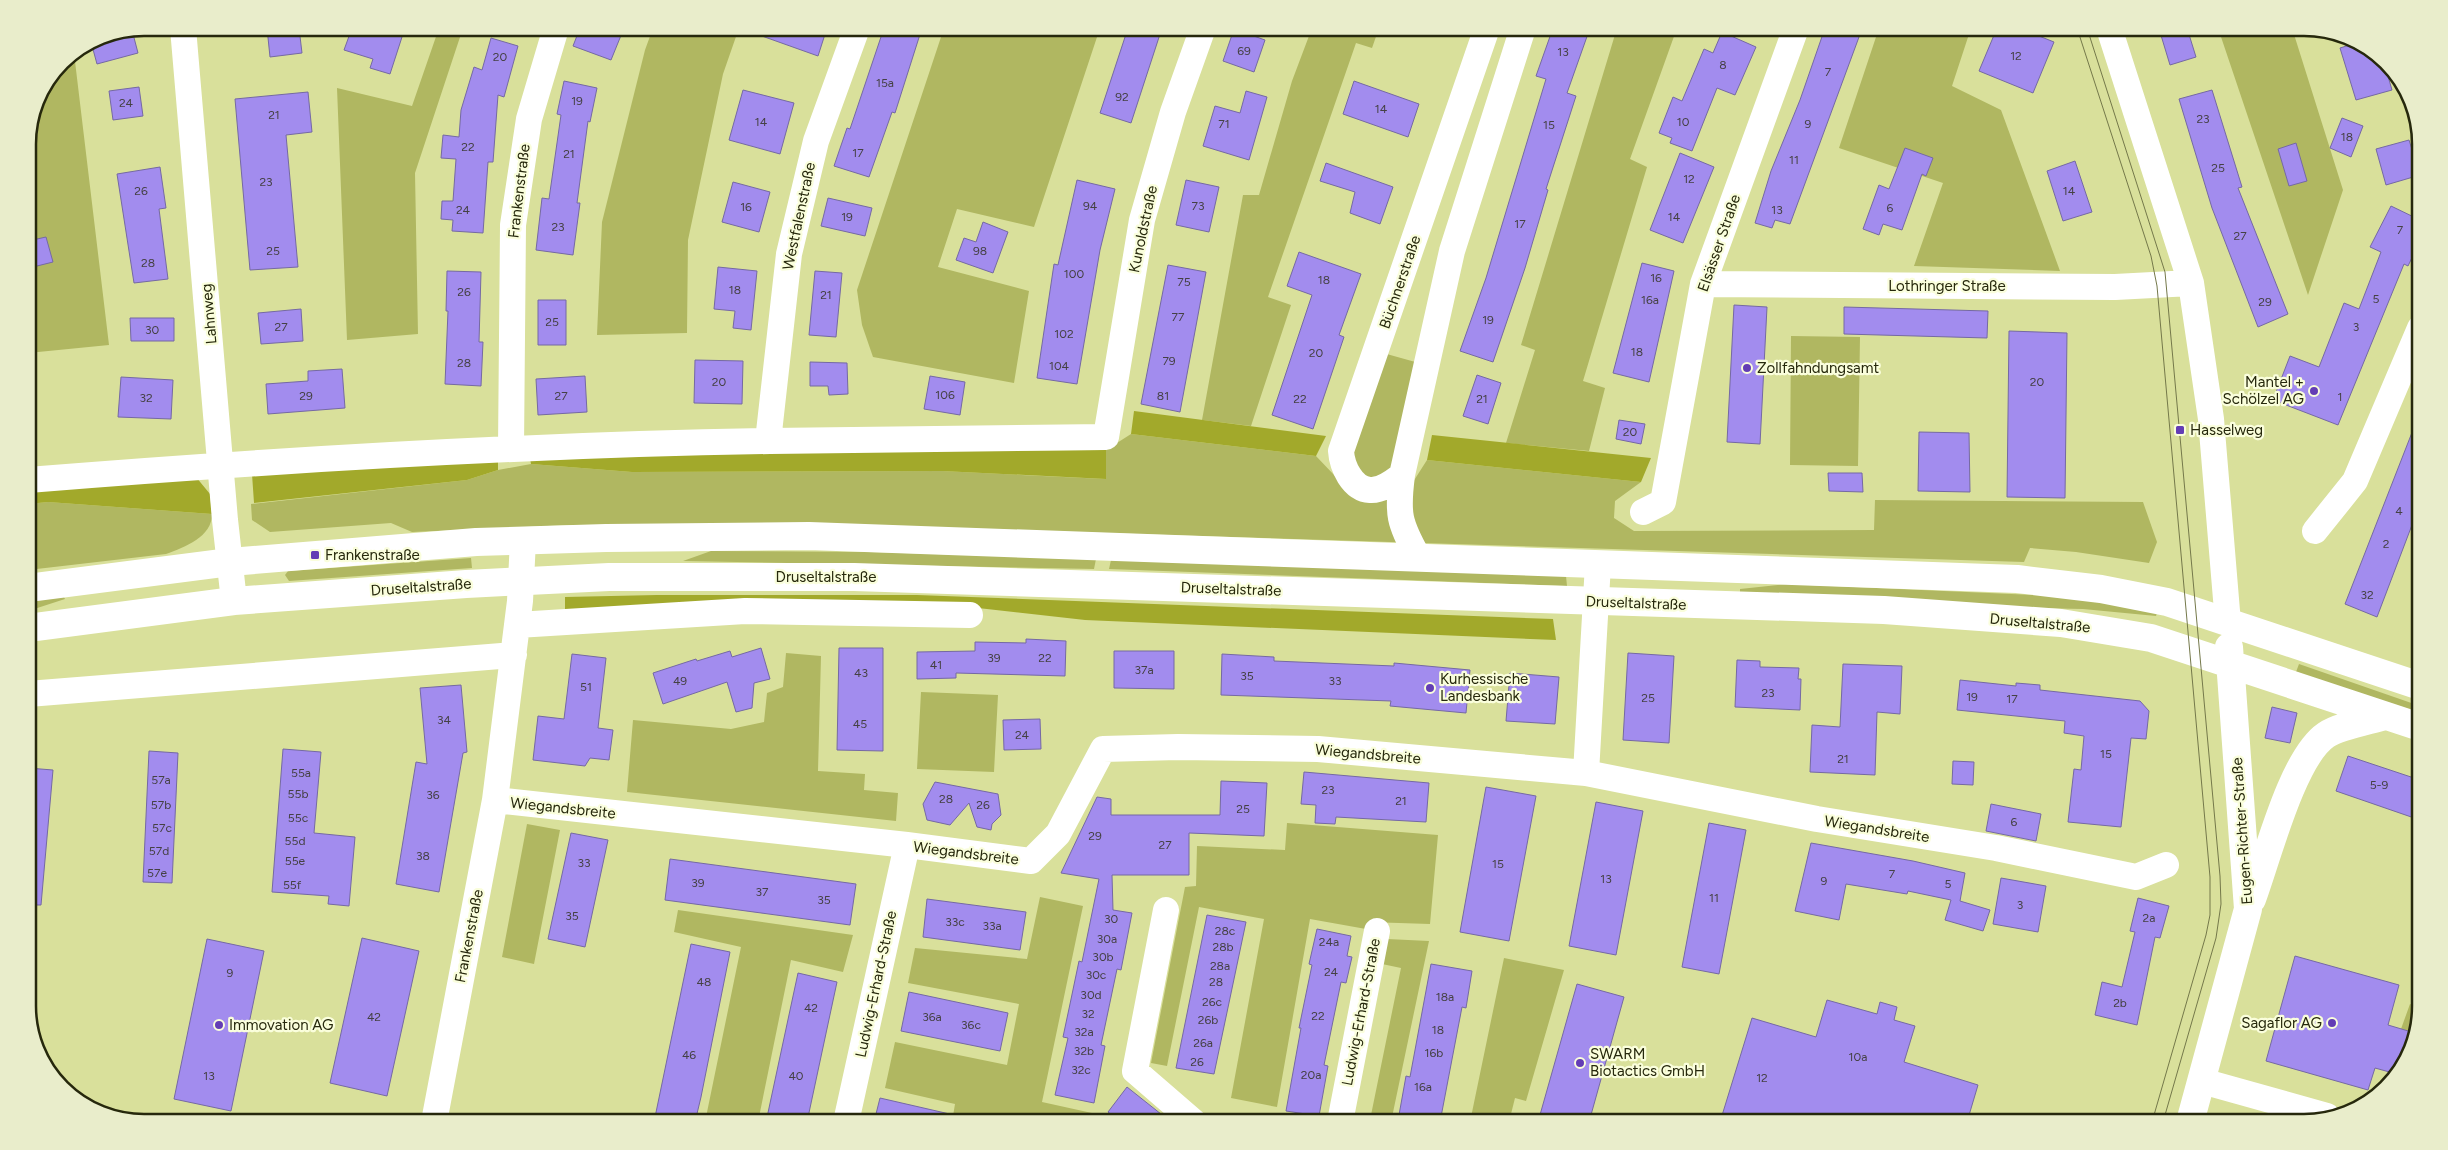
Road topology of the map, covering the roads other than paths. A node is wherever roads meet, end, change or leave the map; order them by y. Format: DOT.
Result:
graph roads {
  1 [pos="184,36"];
  2 [pos="554,36"];
  3 [pos="854,36"];
  4 [pos="1200,36"];
  5 [pos="1484,36"];
  6 [pos="1520,36"];
  7 [pos="1793,36"];
  8 [pos="2112,36"];
  9 [pos="1702,284"];
  10 [pos="2191,284"];
  11 [pos="2412,347"];
  12 [pos="768,441"];
  13 [pos="511,449"];
  14 [pos="222,464"];
  15 [pos="1402,474"];
  16 [pos="36,479"];
  17 [pos="1643,512"];
  18 [pos="2315,531"];
  19 [pos="523,540"];
  20 [pos="1418,557"];
  21 [pos="230,562"];
  22 [pos="1598,564"];
  23 [pos="522,581"];
  24 [pos="36,587"];
  25 [pos="234,601"];
  26 [pos="1595,602"];
  27 [pos="970,615"];
  28 [pos="2228,623"];
  29 [pos="517,625"];
  30 [pos="36,627"];
  31 [pos="514,655"];
  32 [pos="2230,662"];
  33 [pos="2412,683"];
  34 [pos="36,693"];
  35 [pos="2385,716"];
  36 [pos="2412,724"];
  37 [pos="1586,773"];
  38 [pos="495,800"];
  39 [pos="907,845"];
  40 [pos="2166,865"];
  41 [pos="1166,910"];
  42 [pos="2248,910"];
  43 [pos="1377,931"];
  44 [pos="2202,1081"];
  45 [pos="2317,1113"];
  46 [pos="436,1114"];
  47 [pos="848,1114"];
  48 [pos="1185,1114"];
  49 [pos="1342,1114"];
  50 [pos="2192,1114"];
  1 -- 14 [label="street, Lahnweg"];
  2 -- 13 [label="street, Frankenstraße"];
  3 -- 12 [label="street, Westfalenstraße"];
  4 -- 12 [label="street, Kunoldstraße"];
  5 -- 15 [label="street, Büchnerstraße"];
  6 -- 15 [label="street"];
  7 -- 9 [label="street, Elsässer Straße"];
  8 -- 10 [label="street"];
  9 -- 10 [label="street, Lothringer Straße"];
  9 -- 17 [label="street, Elsässer Straße"];
  10 -- 28 [label="street"];
  11 -- 18 [label="street"];
  12 -- 13 [label="street"];
  13 -- 14 [label="street"];
  14 -- 16 [label="street"];
  14 -- 21 [label="street, Lahnweg"];
  15 -- 20 [label="street"];
  19 -- 20 [label="main road"];
  19 -- 21 [label="main road"];
  19 -- 23 [label="street, Frankenstraße"];
  20 -- 22 [label="main road"];
  21 -- 24 [label="main road"];
  21 -- 25 [label="street, Lahnweg"];
  22 -- 26 [label="street"];
  22 -- 28 [label="main road"];
  23 -- 25 [label="main road, Druseltalstraße"];
  23 -- 26 [label="main road, Druseltalstraße"];
  23 -- 29 [label="street, Frankenstraße"];
  25 -- 30 [label="main road, Druseltalstraße"];
  26 -- 32 [label="main road, Druseltalstraße"];
  26 -- 37 [label="street"];
  27 -- 29 [label="street"];
  28 -- 32 [label="main road, Eugen-Richter-Straße"];
  28 -- 33 [label="main road"];
  29 -- 31 [label="street, Frankenstraße"];
  31 -- 34 [label="street"];
  31 -- 38 [label="street, Frankenstraße"];
  32 -- 35 [label="main road, Druseltalstraße"];
  32 -- 42 [label="main road, Eugen-Richter-Straße"];
  35 -- 36 [label="main road, Druseltalstraße"];
  35 -- 42 [label="main road"];
  37 -- 39 [label="street, Wiegandsbreite"];
  37 -- 40 [label="street, Wiegandsbreite"];
  38 -- 39 [label="street, Wiegandsbreite"];
  38 -- 46 [label="street, Frankenstraße"];
  39 -- 47 [label="street, Ludwig-Erhard-Straße"];
  41 -- 48 [label="street"];
  42 -- 44 [label="main road, Eugen-Richter-Straße"];
  43 -- 49 [label="street, Ludwig-Erhard-Straße"];
  44 -- 45 [label="street"];
  44 -- 50 [label="main road, Eugen-Richter-Straße"];
}
